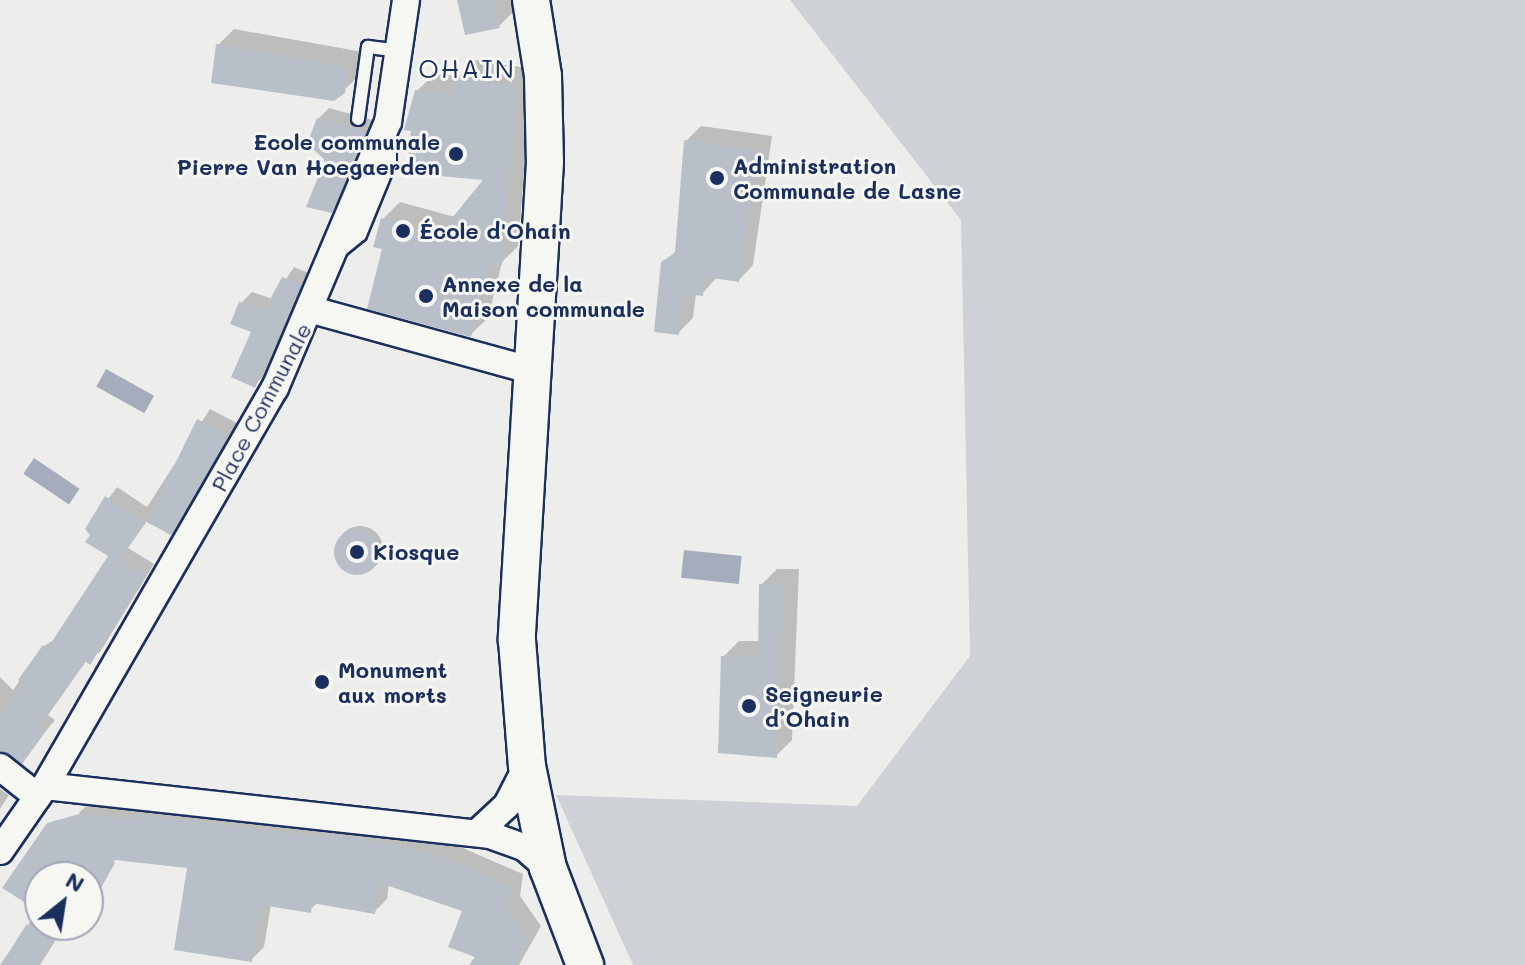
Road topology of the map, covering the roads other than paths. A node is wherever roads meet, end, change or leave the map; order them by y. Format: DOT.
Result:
graph roads {
  1 [pos="406,0"];
  2 [pos="531,0"];
  3 [pos="401,51"];
  4 [pos="358,119"];
  5 [pos="312,310"];
  6 [pos="534,371"];
  7 [pos="527,766"];
  8 [pos="0,767"];
  9 [pos="42,792"];
  10 [pos="477,833"];
  11 [pos="0,851"];
  12 [pos="548,868"];
  13 [pos="585,965"];
  1 -- 3 [label="street, Place Communale"];
  2 -- 6 [label="main road"];
  3 -- 4 [label="lane"];
  3 -- 5 [label="street, Place Communale"];
  5 -- 6 [label="street"];
  5 -- 9 [label="street, Place Communale"];
  6 -- 7 [label="main road"];
  7 -- 10 [label="street"];
  7 -- 12 [label="main road"];
  8 -- 9 [label="street"];
  9 -- 10 [label="street"];
  9 -- 11 [label="street, Place Communale"];
  10 -- 12 [label="street"];
  12 -- 13 [label="main road"];
}
